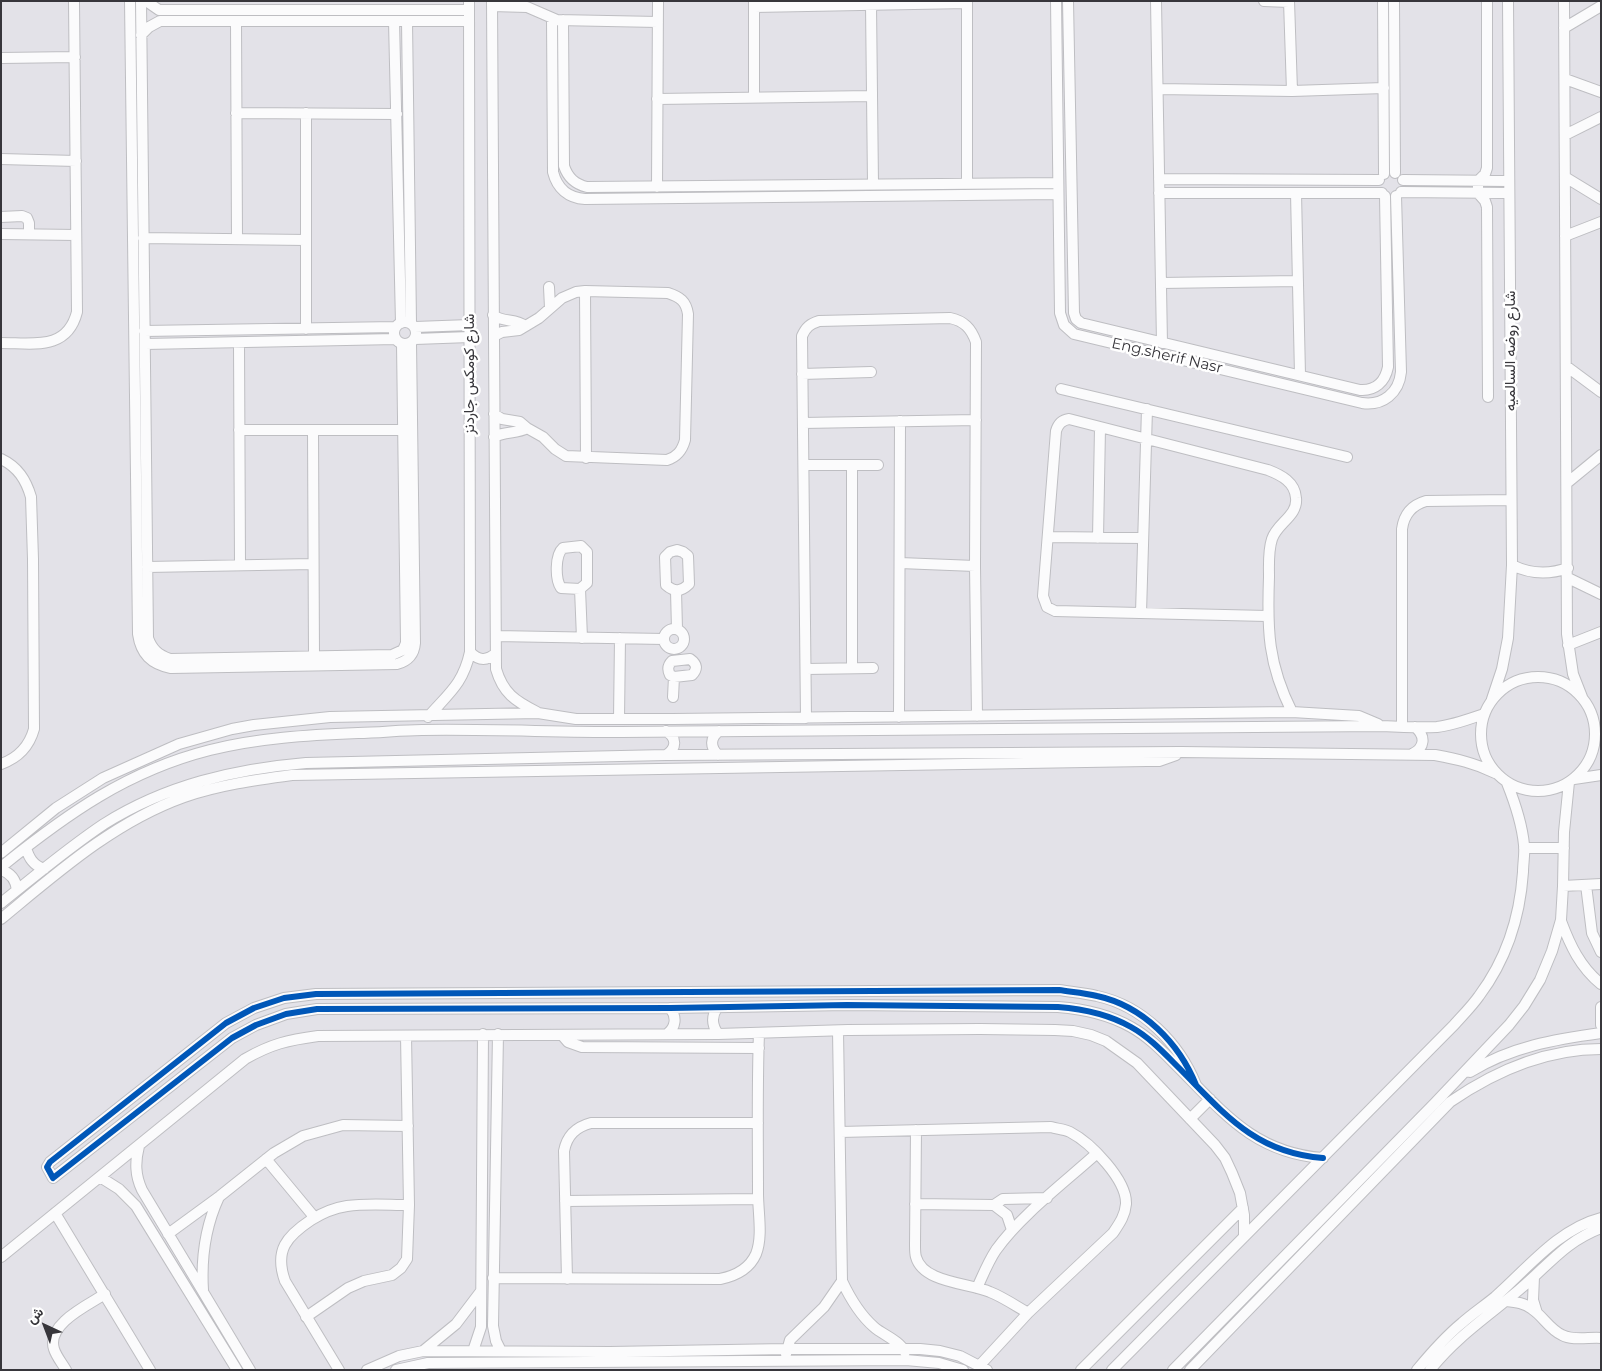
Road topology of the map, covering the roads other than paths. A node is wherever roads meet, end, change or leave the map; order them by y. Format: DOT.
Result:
graph roads {
  1 [pos="74,1"];
  2 [pos="130,1"];
  3 [pos="141,1"];
  4 [pos="146,1"];
  5 [pos="658,1"];
  6 [pos="1056,1"];
  7 [pos="1068,1"];
  8 [pos="1156,1"];
  9 [pos="1264,1"];
  10 [pos="1289,1"];
  11 [pos="1487,1"];
  12 [pos="1508,1"];
  13 [pos="1564,1"];
  14 [pos="966,2"];
  15 [pos="492,4"];
  16 [pos="754,4"];
  17 [pos="231,5"];
  18 [pos="328,5"];
  19 [pos="339,5"];
  20 [pos="871,5"];
  21 [pos="1389,5"];
  22 [pos="469,6"];
  23 [pos="1601,6"];
  24 [pos="552,19"];
  25 [pos="563,20"];
  26 [pos="233,21"];
  27 [pos="394,21"];
  28 [pos="407,21"];
  29 [pos="468,21"];
  30 [pos="658,22"];
  31 [pos="1564,28"];
  32 [pos="142,35"];
  33 [pos="75,57"];
  34 [pos="1,58"];
  35 [pos="1564,79"];
  36 [pos="1070,88"];
  37 [pos="1384,88"];
  38 [pos="1057,89"];
  39 [pos="1158,89"];
  40 [pos="1292,91"];
  41 [pos="1601,92"];
  42 [pos="872,96"];
  43 [pos="754,97"];
  44 [pos="657,99"];
  45 [pos="236,112"];
  46 [pos="306,113"];
  47 [pos="396,114"];
  48 [pos="1601,117"];
  49 [pos="1565,134"];
  50 [pos="1,160"];
  51 [pos="76,161"];
  52 [pos="1390,177"];
  53 [pos="1565,177"];
  54 [pos="1159,179"];
  55 [pos="1478,181"];
  56 [pos="1509,181"];
  57 [pos="1058,183"];
  58 [pos="873,184"];
  59 [pos="967,184"];
  60 [pos="657,187"];
  61 [pos="1509,192"];
  62 [pos="1160,193"];
  63 [pos="1296,193"];
  64 [pos="1478,193"];
  65 [pos="1058,194"];
  66 [pos="1391,194"];
  67 [pos="1601,199"];
  68 [pos="1,217"];
  69 [pos="1601,222"];
  70 [pos="1,234"];
  71 [pos="30,234"];
  72 [pos="76,234"];
  73 [pos="1566,236"];
  74 [pos="144,238"];
  75 [pos="237,239"];
  76 [pos="306,240"];
  77 [pos="1298,281"];
  78 [pos="1161,283"];
  79 [pos="550,287"];
  80 [pos="585,291"];
  81 [pos="550,308"];
  82 [pos="493,315"];
  83 [pos="405,325"];
  84 [pos="470,325"];
  85 [pos="525,326"];
  86 [pos="306,329"];
  87 [pos="144,331"];
  88 [pos="494,336"];
  89 [pos="470,337"];
  90 [pos="406,341"];
  91 [pos="239,342"];
  92 [pos="1,343"];
  93 [pos="1162,343"];
  94 [pos="144,344"];
  95 [pos="1236,360"];
  96 [pos="1566,366"];
  97 [pos="871,372"];
  98 [pos="1234,372"];
  99 [pos="802,374"];
  100 [pos="1300,376"];
  101 [pos="1061,389"];
  102 [pos="1601,392"];
  103 [pos="1488,397"];
  104 [pos="1148,410"];
  105 [pos="494,414"];
  106 [pos="976,420"];
  107 [pos="900,421"];
  108 [pos="803,423"];
  109 [pos="527,428"];
  110 [pos="1100,428"];
  111 [pos="239,430"];
  112 [pos="313,430"];
  113 [pos="403,430"];
  114 [pos="494,437"];
  115 [pos="1147,440"];
  116 [pos="1601,455"];
  117 [pos="1347,457"];
  118 [pos="586,458"];
  119 [pos="1,459"];
  120 [pos="804,465"];
  121 [pos="852,465"];
  122 [pos="878,465"];
  123 [pos="1567,483"];
  124 [pos="1511,500"];
  125 [pos="1048,537"];
  126 [pos="1098,538"];
  127 [pos="1144,538"];
  128 [pos="900,563"];
  129 [pos="314,564"];
  130 [pos="240,565"];
  131 [pos="975,566"];
  132 [pos="1512,566"];
  133 [pos="147,567"];
  134 [pos="1568,573"];
  135 [pos="580,589"];
  136 [pos="676,591"];
  137 [pos="1601,594"];
  138 [pos="1141,613"];
  139 [pos="1267,616"];
  140 [pos="677,629"];
  141 [pos="1601,632"];
  142 [pos="496,636"];
  143 [pos="582,638"];
  144 [pos="620,638"];
  145 [pos="664,639"];
  146 [pos="1568,645"];
  147 [pos="680,647"];
  148 [pos="470,652"];
  149 [pos="496,653"];
  150 [pos="314,656"];
  151 [pos="680,660"];
  152 [pos="852,668"];
  153 [pos="873,668"];
  154 [pos="806,670"];
  155 [pos="674,677"];
  156 [pos="673,697"];
  157 [pos="1492,699"];
  158 [pos="1585,700"];
  159 [pos="1601,708"];
  160 [pos="1292,712"];
  161 [pos="538,713"];
  162 [pos="1484,714"];
  163 [pos="430,715"];
  164 [pos="977,716"];
  165 [pos="330,717"];
  166 [pos="899,717"];
  167 [pos="806,718"];
  168 [pos="576,719"];
  169 [pos="619,719"];
  170 [pos="1381,726"];
  171 [pos="1402,727"];
  172 [pos="1415,727"];
  173 [pos="418,730"];
  174 [pos="577,731"];
  175 [pos="666,731"];
  176 [pos="719,731"];
  177 [pos="330,734"];
  178 [pos="1182,752"];
  179 [pos="1412,754"];
  180 [pos="666,755"];
  181 [pos="718,755"];
  182 [pos="423,759"];
  183 [pos="1,764"];
  184 [pos="422,773"];
  185 [pos="1495,773"];
  186 [pos="1601,775"];
  187 [pos="101,779"];
  188 [pos="1572,781"];
  189 [pos="1507,783"];
  190 [pos="107,791"];
  191 [pos="4,848"];
  192 [pos="26,848"];
  193 [pos="1524,848"];
  194 [pos="1564,848"];
  195 [pos="1,869"];
  196 [pos="44,869"];
  197 [pos="1601,884"];
  198 [pos="1586,885"];
  199 [pos="1564,886"];
  200 [pos="17,890"];
  201 [pos="1,903"];
  202 [pos="1,918"];
  203 [pos="1561,920"];
  204 [pos="1601,952"];
  205 [pos="1601,984"];
  206 [pos="884,990"];
  207 [pos="588,993"];
  208 [pos="883,1005"];
  209 [pos="1601,1007"];
  210 [pos="588,1008"];
  211 [pos="670,1008"];
  212 [pos="717,1008"];
  213 [pos="1601,1025"];
  214 [pos="838,1031"];
  215 [pos="759,1033"];
  216 [pos="1601,1033"];
  217 [pos="483,1034"];
  218 [pos="498,1034"];
  219 [pos="667,1034"];
  220 [pos="718,1034"];
  221 [pos="562,1035"];
  222 [pos="406,1036"];
  223 [pos="758,1048"];
  224 [pos="1601,1049"];
  225 [pos="160,1075"];
  226 [pos="497,1079"];
  227 [pos="1459,1079"];
  228 [pos="483,1080"];
  229 [pos="1196,1085"];
  230 [pos="169,1087"];
  231 [pos="1210,1099"];
  232 [pos="1190,1119"];
  233 [pos="758,1123"];
  234 [pos="408,1126"];
  235 [pos="916,1130"];
  236 [pos="840,1132"];
  237 [pos="139,1146"];
  238 [pos="1398,1148"];
  239 [pos="1096,1154"];
  240 [pos="1323,1158"];
  241 [pos="266,1159"];
  242 [pos="100,1177"];
  243 [pos="220,1196"];
  244 [pos="146,1198"];
  245 [pos="1047,1198"];
  246 [pos="758,1199"];
  247 [pos="565,1201"];
  248 [pos="915,1204"];
  249 [pos="409,1205"];
  250 [pos="994,1205"];
  251 [pos="136,1206"];
  252 [pos="1243,1208"];
  253 [pos="56,1213"];
  254 [pos="315,1218"];
  255 [pos="1601,1218"];
  256 [pos="1601,1228"];
  257 [pos="1012,1230"];
  258 [pos="168,1234"];
  259 [pos="1244,1237"];
  260 [pos="1,1257"];
  261 [pos="1534,1277"];
  262 [pos="493,1278"];
  263 [pos="567,1278"];
  264 [pos="842,1281"];
  265 [pos="977,1288"];
  266 [pos="203,1293"];
  267 [pos="105,1294"];
  268 [pos="481,1294"];
  269 [pos="493,1298"];
  270 [pos="1506,1301"];
  271 [pos="1028,1313"];
  272 [pos="1537,1313"];
  273 [pos="306,1317"];
  274 [pos="1601,1338"];
  275 [pos="786,1349"];
  276 [pos="904,1349"];
  277 [pos="423,1351"];
  278 [pos="473,1351"];
  279 [pos="501,1351"];
  280 [pos="906,1360"];
  281 [pos="598,1361"];
  282 [pos="610,1361"];
  283 [pos="786,1361"];
  284 [pos="690,1366"];
  285 [pos="984,1367"];
  286 [pos="341,1368"];
  287 [pos="66,1370"];
  288 [pos="150,1370"];
  289 [pos="237,1370"];
  290 [pos="250,1370"];
  291 [pos="367,1370"];
  292 [pos="396,1370"];
  293 [pos="963,1370"];
  294 [pos="1081,1370"];
  295 [pos="1112,1370"];
  296 [pos="1173,1370"];
  297 [pos="1191,1370"];
  298 [pos="1417,1370"];
  299 [pos="1430,1370"];
  1 -- 33 [label="street"];
  2 -- 90 [label="street"];
  3 -- 32 [label="street"];
  4 -- 17 [label="street"];
  5 -- 30 [label="street"];
  6 -- 38 [label="street, Eng.sherif Nasr"];
  7 -- 36 [label="street"];
  8 -- 39 [label="street"];
  9 -- 10 [label="street"];
  10 -- 40 [label="street"];
  11 -- 55 [label="street"];
  12 -- 56 [label="street, شارع روضه السالميه"];
  13 -- 31 [label="street"];
  14 -- 20 [label="street"];
  14 -- 59 [label="street"];
  15 -- 24 [label="street"];
  15 -- 82 [label="street, شارع كومكس جاردنز"];
  16 -- 20 [label="street"];
  16 -- 43 [label="street"];
  17 -- 18 [label="street"];
  17 -- 26 [label="street"];
  18 -- 19 [label="street"];
  19 -- 22 [label="street"];
  20 -- 42 [label="street"];
  21 -- 37 [label="street"];
  21 -- 52 [label="street"];
  22 -- 29 [label="street, شارع كومكس جاردنز"];
  23 -- 31 [label="street"];
  24 -- 25 [label="street"];
  24 -- 65 [label="street"];
  25 -- 30 [label="street"];
  25 -- 60 [label="street"];
  26 -- 27 [label="street"];
  26 -- 32 [label="street"];
  26 -- 45 [label="street"];
  27 -- 28 [label="street"];
  27 -- 47 [label="street"];
  28 -- 29 [label="street"];
  28 -- 83 [label="street"];
  29 -- 84 [label="street, شارع كومكس جاردنز"];
  30 -- 44 [label="street"];
  31 -- 35 [label="street"];
  32 -- 74 [label="street"];
  33 -- 34 [label="street"];
  33 -- 51 [label="street"];
  35 -- 41 [label="street"];
  35 -- 49 [label="street"];
  36 -- 38 [label="street"];
  36 -- 93 [label="street"];
  37 -- 40 [label="street"];
  37 -- 52 [label="street"];
  38 -- 57 [label="street, Eng.sherif Nasr"];
  39 -- 40 [label="street"];
  39 -- 54 [label="street"];
  42 -- 43 [label="street"];
  42 -- 58 [label="street"];
  43 -- 44 [label="street"];
  44 -- 60 [label="street"];
  45 -- 46 [label="street"];
  45 -- 75 [label="street"];
  46 -- 47 [label="street"];
  46 -- 76 [label="street"];
  47 -- 83 [label="street"];
  48 -- 49 [label="street"];
  49 -- 53 [label="street"];
  50 -- 51 [label="street"];
  51 -- 72 [label="street"];
  52 -- 54 [label="street"];
  52 -- 55 [label="street"];
  52 -- 66 [label="street"];
  52 -- 66 [label="street"];
  53 -- 67 [label="street"];
  53 -- 73 [label="street"];
  54 -- 62 [label="street"];
  55 -- 56 [label="street"];
  55 -- 64 [label="street"];
  56 -- 61 [label="street, شارع روضه السالميه"];
  57 -- 59 [label="street"];
  57 -- 65 [label="street, Eng.sherif Nasr"];
  58 -- 59 [label="street"];
  58 -- 60 [label="street"];
  61 -- 64 [label="street"];
  61 -- 124 [label="street, شارع روضه السالميه"];
  62 -- 63 [label="street"];
  62 -- 78 [label="street"];
  63 -- 66 [label="street"];
  63 -- 77 [label="street"];
  64 -- 66 [label="street"];
  64 -- 103 [label="street"];
  65 -- 98 [label="street, Eng.sherif Nasr"];
  66 -- 98 [label="street, Eng.sherif Nasr"];
  66 -- 100 [label="street"];
  68 -- 71 [label="street"];
  69 -- 73 [label="street"];
  70 -- 71 [label="street"];
  71 -- 72 [label="street"];
  72 -- 92 [label="street"];
  73 -- 96 [label="street"];
  74 -- 75 [label="street"];
  74 -- 87 [label="street"];
  75 -- 76 [label="street"];
  76 -- 86 [label="street"];
  77 -- 78 [label="street"];
  77 -- 100 [label="street"];
  78 -- 93 [label="street"];
  79 -- 81 [label="street"];
  80 -- 81 [label="street"];
  80 -- 118 [label="street"];
  80 -- 118 [label="street"];
  81 -- 85 [label="street"];
  82 -- 85 [label="street"];
  82 -- 88 [label="street, شارع كومكس جاردنز"];
  83 -- 84 [label="street"];
  83 -- 86 [label="street"];
  83 -- 90 [label="street"];
  83 -- 90 [label="street"];
  84 -- 89 [label="street, شارع كومكس جاردنز"];
  85 -- 88 [label="street"];
  86 -- 87 [label="street"];
  87 -- 94 [label="street"];
  88 -- 105 [label="street, شارع كومكس جاردنز"];
  89 -- 90 [label="street"];
  89 -- 148 [label="street, شارع كومكس جاردنز"];
  90 -- 91 [label="street"];
  90 -- 113 [label="street"];
  91 -- 94 [label="street"];
  91 -- 111 [label="street"];
  93 -- 95 [label="street"];
  94 -- 133 [label="street"];
  95 -- 98 [label="street"];
  95 -- 100 [label="street"];
  96 -- 102 [label="street"];
  96 -- 123 [label="street"];
  97 -- 99 [label="street"];
  99 -- 106 [label="street"];
  99 -- 108 [label="street"];
  101 -- 104 [label="street"];
  104 -- 115 [label="street"];
  104 -- 117 [label="street"];
  105 -- 109 [label="street"];
  105 -- 114 [label="street, شارع كومكس جاردنز"];
  106 -- 107 [label="street"];
  106 -- 131 [label="street"];
  107 -- 108 [label="street"];
  107 -- 128 [label="street"];
  108 -- 120 [label="street"];
  109 -- 114 [label="street"];
  109 -- 118 [label="street"];
  110 -- 115 [label="street"];
  110 -- 125 [label="street"];
  110 -- 126 [label="street"];
  111 -- 112 [label="street"];
  111 -- 130 [label="street"];
  112 -- 113 [label="street"];
  112 -- 129 [label="street"];
  113 -- 150 [label="street"];
  114 -- 142 [label="street, شارع كومكس جاردنز"];
  115 -- 127 [label="street"];
  115 -- 139 [label="street"];
  116 -- 123 [label="street"];
  119 -- 183 [label="street"];
  120 -- 121 [label="street"];
  120 -- 154 [label="street"];
  121 -- 122 [label="street"];
  121 -- 152 [label="street"];
  123 -- 134 [label="street"];
  124 -- 132 [label="street, شارع روضه السالميه"];
  124 -- 171 [label="street"];
  125 -- 126 [label="street"];
  125 -- 138 [label="street"];
  126 -- 127 [label="street"];
  127 -- 138 [label="street"];
  128 -- 131 [label="street"];
  128 -- 166 [label="street"];
  129 -- 130 [label="street"];
  129 -- 150 [label="street"];
  130 -- 133 [label="street"];
  131 -- 164 [label="street"];
  132 -- 134 [label="street"];
  132 -- 157 [label="street, شارع روضه السالميه"];
  133 -- 150 [label="street"];
  134 -- 137 [label="street"];
  134 -- 146 [label="street"];
  135 -- 135 [label="street"];
  135 -- 143 [label="street"];
  136 -- 140 [label="street"];
  138 -- 139 [label="street"];
  139 -- 160 [label="street"];
  140 -- 145 [label="street"];
  140 -- 147 [label="street"];
  141 -- 146 [label="street"];
  142 -- 143 [label="street"];
  142 -- 149 [label="street, شارع كومكس جاردنز"];
  143 -- 144 [label="street"];
  144 -- 145 [label="street"];
  144 -- 169 [label="street"];
  145 -- 147 [label="street"];
  146 -- 158 [label="street"];
  147 -- 151 [label="street"];
  148 -- 149 [label="street"];
  148 -- 163 [label="street, شارع كومكس جاردنز"];
  149 -- 161 [label="street, شارع كومكس جاردنز"];
  151 -- 155 [label="street"];
  151 -- 155 [label="street"];
  152 -- 153 [label="street"];
  152 -- 154 [label="street"];
  154 -- 167 [label="street"];
  155 -- 156 [label="street"];
  157 -- 158 [label="street"];
  157 -- 162 [label="street"];
  158 -- 159 [label="street"];
  158 -- 188 [label="street"];
  160 -- 164 [label="street"];
  160 -- 170 [label="street"];
  161 -- 163 [label="street"];
  161 -- 168 [label="street"];
  162 -- 172 [label="street"];
  162 -- 185 [label="street"];
  163 -- 165 [label="street"];
  163 -- 173 [label="street, شارع كومكس جاردنز"];
  164 -- 166 [label="street"];
  165 -- 177 [label="street"];
  165 -- 187 [label="street"];
  166 -- 167 [label="street"];
  167 -- 169 [label="street"];
  168 -- 169 [label="street"];
  168 -- 174 [label="street"];
  170 -- 171 [label="street"];
  170 -- 176 [label="street"];
  171 -- 172 [label="street"];
  172 -- 179 [label="street"];
  173 -- 174 [label="street"];
  173 -- 177 [label="street"];
  174 -- 175 [label="street"];
  175 -- 176 [label="street"];
  175 -- 180 [label="street"];
  176 -- 181 [label="street"];
  177 -- 190 [label="street"];
  178 -- 179 [label="street"];
  178 -- 181 [label="street"];
  178 -- 184 [label="street"];
  179 -- 185 [label="street"];
  180 -- 181 [label="street"];
  180 -- 182 [label="street"];
  182 -- 184 [label="street"];
  182 -- 196 [label="street"];
  184 -- 202 [label="street"];
  185 -- 189 [label="street"];
  186 -- 188 [label="street"];
  187 -- 190 [label="street"];
  187 -- 191 [label="street"];
  188 -- 189 [label="street"];
  188 -- 194 [label="street"];
  189 -- 193 [label="street"];
  190 -- 192 [label="street"];
  192 -- 195 [label="street"];
  192 -- 196 [label="street"];
  193 -- 194 [label="street"];
  193 -- 240 [label="street"];
  194 -- 199 [label="street"];
  195 -- 200 [label="street"];
  196 -- 200 [label="street"];
  197 -- 198 [label="street"];
  198 -- 199 [label="street"];
  198 -- 204 [label="street"];
  199 -- 203 [label="street"];
  200 -- 201 [label="street"];
  203 -- 205 [label="street"];
  203 -- 227 [label="street"];
  206 -- 207 [label="street"];
  206 -- 208 [label="street"];
  206 -- 229 [label="street"];
  207 -- 210 [label="street"];
  207 -- 225 [label="street"];
  208 -- 212 [label="street"];
  208 -- 229 [label="street"];
  209 -- 213 [label="street"];
  210 -- 211 [label="street"];
  210 -- 230 [label="street"];
  211 -- 212 [label="street"];
  211 -- 219 [label="street"];
  212 -- 220 [label="street"];
  214 -- 215 [label="street"];
  214 -- 232 [label="street"];
  214 -- 236 [label="street"];
  215 -- 220 [label="street"];
  215 -- 223 [label="street"];
  216 -- 227 [label="street"];
  217 -- 218 [label="street"];
  217 -- 222 [label="street"];
  217 -- 228 [label="street"];
  218 -- 221 [label="street"];
  218 -- 226 [label="street"];
  219 -- 220 [label="street"];
  219 -- 221 [label="street"];
  221 -- 223 [label="street"];
  222 -- 234 [label="street"];
  222 -- 237 [label="street"];
  223 -- 233 [label="street"];
  224 -- 238 [label="street"];
  225 -- 230 [label="street"];
  225 -- 230 [label="street"];
  226 -- 228 [label="street"];
  226 -- 262 [label="street"];
  227 -- 238 [label="street"];
  228 -- 268 [label="street"];
  229 -- 231 [label="street"];
  231 -- 232 [label="street"];
  231 -- 240 [label="street"];
  232 -- 252 [label="street"];
  233 -- 246 [label="street"];
  233 -- 247 [label="street"];
  234 -- 241 [label="street"];
  234 -- 249 [label="street"];
  235 -- 236 [label="street"];
  235 -- 239 [label="street"];
  235 -- 248 [label="street"];
  236 -- 264 [label="street"];
  237 -- 242 [label="street"];
  237 -- 244 [label="street"];
  238 -- 296 [label="street"];
  238 -- 297 [label="street"];
  239 -- 245 [label="street"];
  239 -- 271 [label="street"];
  240 -- 259 [label="street"];
  241 -- 243 [label="street"];
  241 -- 254 [label="street"];
  242 -- 251 [label="street"];
  242 -- 253 [label="street"];
  243 -- 258 [label="street"];
  243 -- 266 [label="street"];
  244 -- 251 [label="street"];
  244 -- 258 [label="street"];
  245 -- 250 [label="street"];
  245 -- 257 [label="street"];
  246 -- 247 [label="street"];
  246 -- 263 [label="street"];
  247 -- 263 [label="street"];
  248 -- 250 [label="street"];
  248 -- 265 [label="street"];
  249 -- 254 [label="street"];
  249 -- 273 [label="street"];
  250 -- 257 [label="street"];
  251 -- 289 [label="street"];
  252 -- 259 [label="street"];
  252 -- 294 [label="street"];
  253 -- 260 [label="street"];
  253 -- 267 [label="street"];
  254 -- 273 [label="street"];
  255 -- 298 [label="street"];
  256 -- 261 [label="street"];
  257 -- 265 [label="street"];
  258 -- 266 [label="street"];
  259 -- 295 [label="street"];
  261 -- 270 [label="street"];
  261 -- 272 [label="street"];
  262 -- 263 [label="street"];
  262 -- 269 [label="street"];
  264 -- 275 [label="street"];
  264 -- 276 [label="street"];
  265 -- 271 [label="street"];
  266 -- 290 [label="street"];
  267 -- 287 [label="street"];
  267 -- 288 [label="street"];
  268 -- 269 [label="street"];
  268 -- 277 [label="street"];
  268 -- 278 [label="street"];
  269 -- 279 [label="street"];
  270 -- 272 [label="street"];
  270 -- 299 [label="street"];
  271 -- 285 [label="street"];
  272 -- 274 [label="street"];
  273 -- 286 [label="street"];
  275 -- 276 [label="street"];
  275 -- 282 [label="street"];
  275 -- 283 [label="street"];
  276 -- 280 [label="street"];
  276 -- 285 [label="street"];
  277 -- 278 [label="street"];
  277 -- 291 [label="street"];
  278 -- 279 [label="street"];
  279 -- 281 [label="street"];
  280 -- 283 [label="street"];
  280 -- 293 [label="street"];
  281 -- 282 [label="street"];
  281 -- 292 [label="street"];
  282 -- 284 [label="street"];
  283 -- 284 [label="street"];
}
